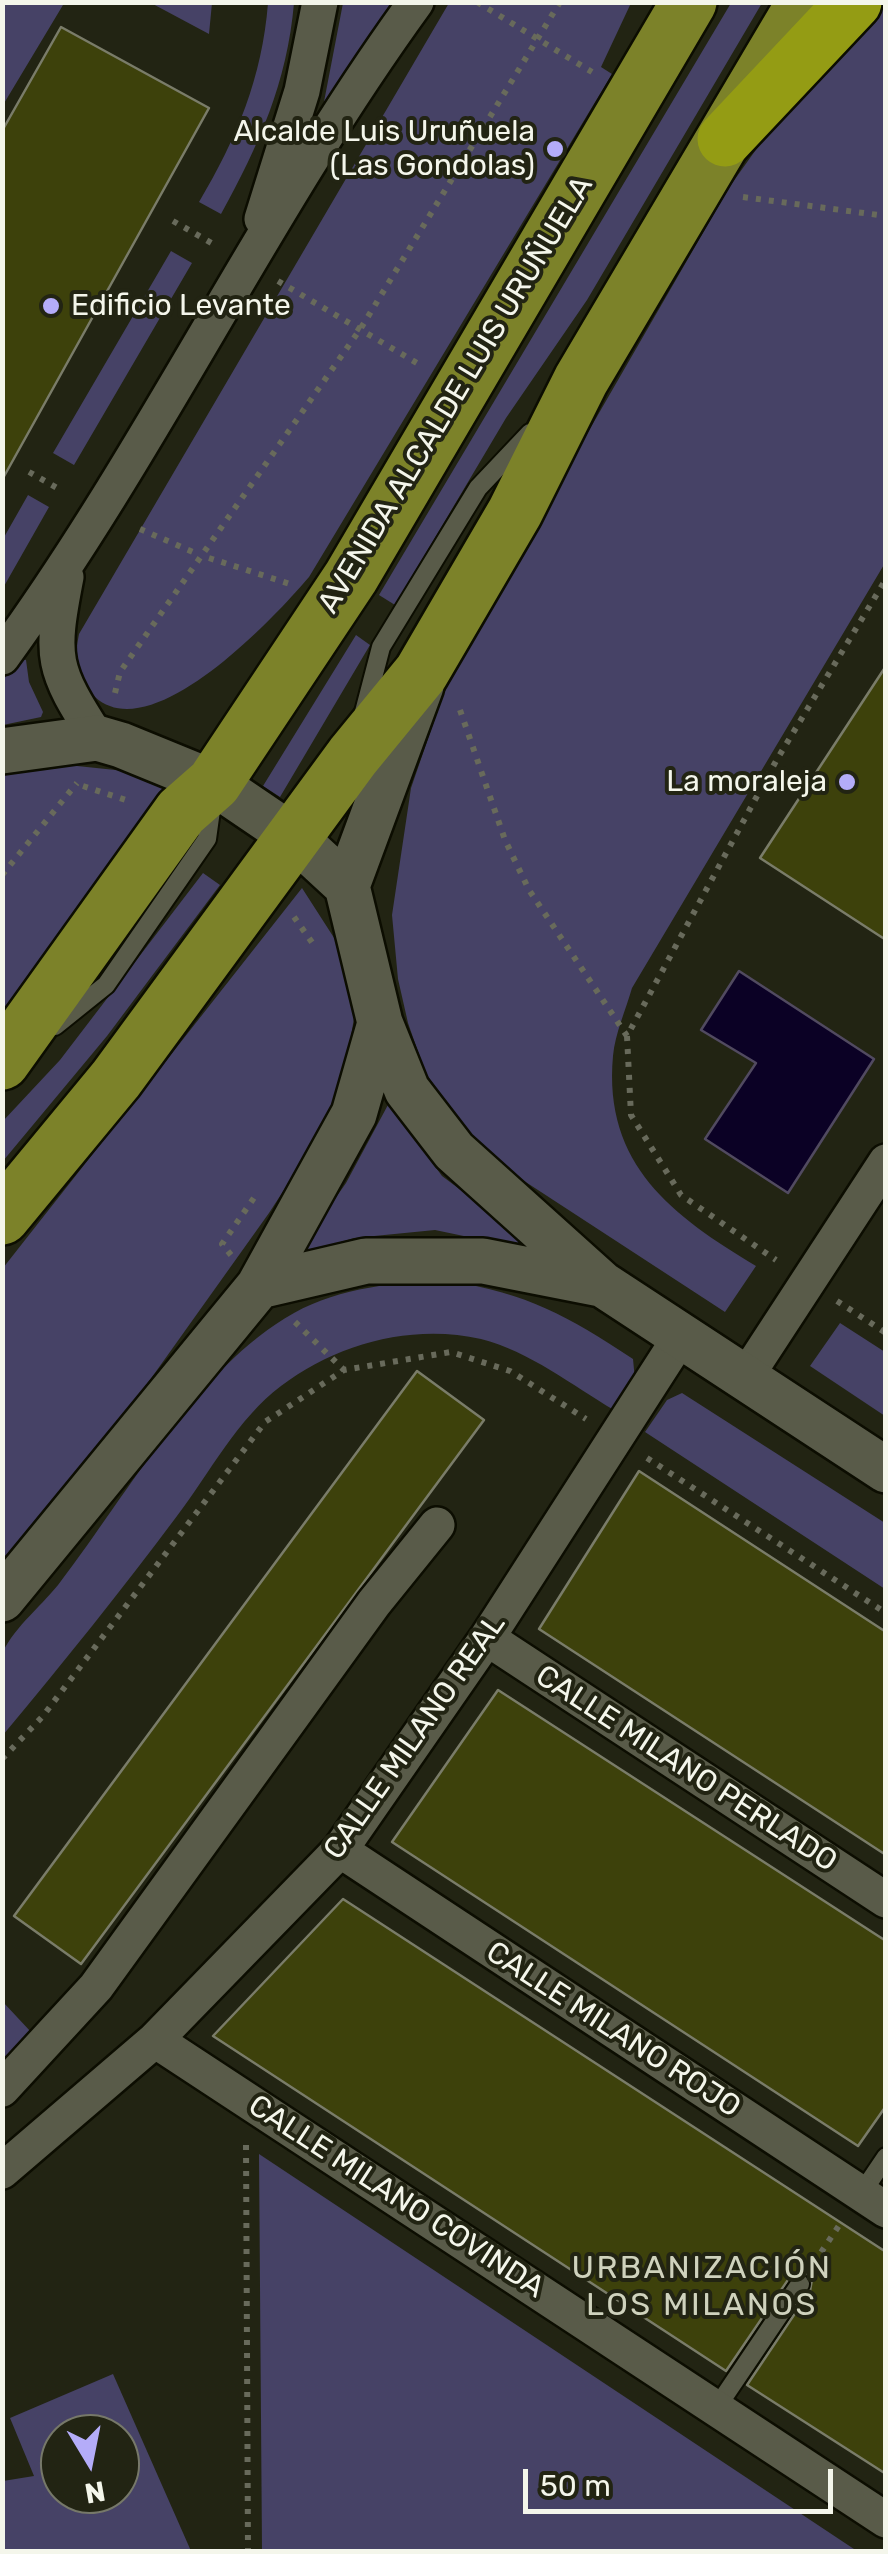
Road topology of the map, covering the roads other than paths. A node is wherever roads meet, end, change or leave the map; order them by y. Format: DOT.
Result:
graph roads {
  1 [pos="320,2"];
  2 [pos="416,2"];
  3 [pos="689,2"];
  4 [pos="805,2"];
  5 [pos="854,2"];
  6 [pos="724,140"];
  7 [pos="248,264"];
  8 [pos="582,380"];
  9 [pos="68,566"];
  10 [pos="2,657"];
  11 [pos="444,675"];
  12 [pos="96,740"];
  13 [pos="2,751"];
  14 [pos="353,756"];
  15 [pos="214,783"];
  16 [pos="295,838"];
  17 [pos="347,886"];
  18 [pos="380,1023"];
  19 [pos="2,1066"];
  20 [pos="886,1162"];
  21 [pos="2,1217"];
  22 [pos="602,1284"];
  23 [pos="259,1286"];
  24 [pos="680,1336"];
  25 [pos="745,1378"];
  26 [pos="886,1470"];
  27 [pos="436,1525"];
  28 [pos="2,1599"];
  29 [pos="487,1638"];
  30 [pos="340,1850"];
  31 [pos="886,1900"];
  32 [pos="155,2040"];
  33 [pos="2,2089"];
  34 [pos="886,2157"];
  35 [pos="2,2171"];
  36 [pos="873,2202"];
  37 [pos="800,2284"];
  38 [pos="717,2407"];
  39 [pos="886,2520"];
  1 -- 7 [label="street"];
  2 -- 7 [label="street"];
  3 -- 15 [label="main road, AVENIDA ALCALDE LUIS URUÑUELA"];
  4 -- 6 [label="main road"];
  5 -- 6 [label="highway"];
  6 -- 8 [label="main road"];
  7 -- 9 [label="street"];
  8 -- 11 [label="main road"];
  8 -- 14 [label="lane"];
  9 -- 10 [label="street"];
  9 -- 12 [label="street"];
  11 -- 14 [label="main road"];
  11 -- 17 [label="street"];
  12 -- 13 [label="street"];
  12 -- 15 [label="street"];
  14 -- 16 [label="main road"];
  15 -- 16 [label="street"];
  15 -- 19 [label="main road, AVENIDA ALCALDE LUIS URUÑUELA"];
  16 -- 17 [label="street"];
  16 -- 21 [label="main road"];
  17 -- 18 [label="street"];
  18 -- 22 [label="street"];
  18 -- 23 [label="street"];
  20 -- 25 [label="street"];
  22 -- 23 [label="street"];
  22 -- 24 [label="street"];
  23 -- 28 [label="street"];
  24 -- 25 [label="street"];
  24 -- 29 [label="street, CALLE MILANO REAL"];
  25 -- 26 [label="street"];
  27 -- 33 [label="street"];
  29 -- 30 [label="street, CALLE MILANO REAL"];
  29 -- 31 [label="street, CALLE MILANO PERLADO"];
  30 -- 32 [label="street, CALLE MILANO REAL"];
  30 -- 36 [label="street, CALLE MILANO ROJO"];
  32 -- 35 [label="street, CALLE MILANO REAL"];
  32 -- 38 [label="street, CALLE MILANO COVINDA"];
  34 -- 36 [label="lane"];
  37 -- 38 [label="lane"];
  38 -- 39 [label="street, CALLE MILANO COVINDA"];
}
